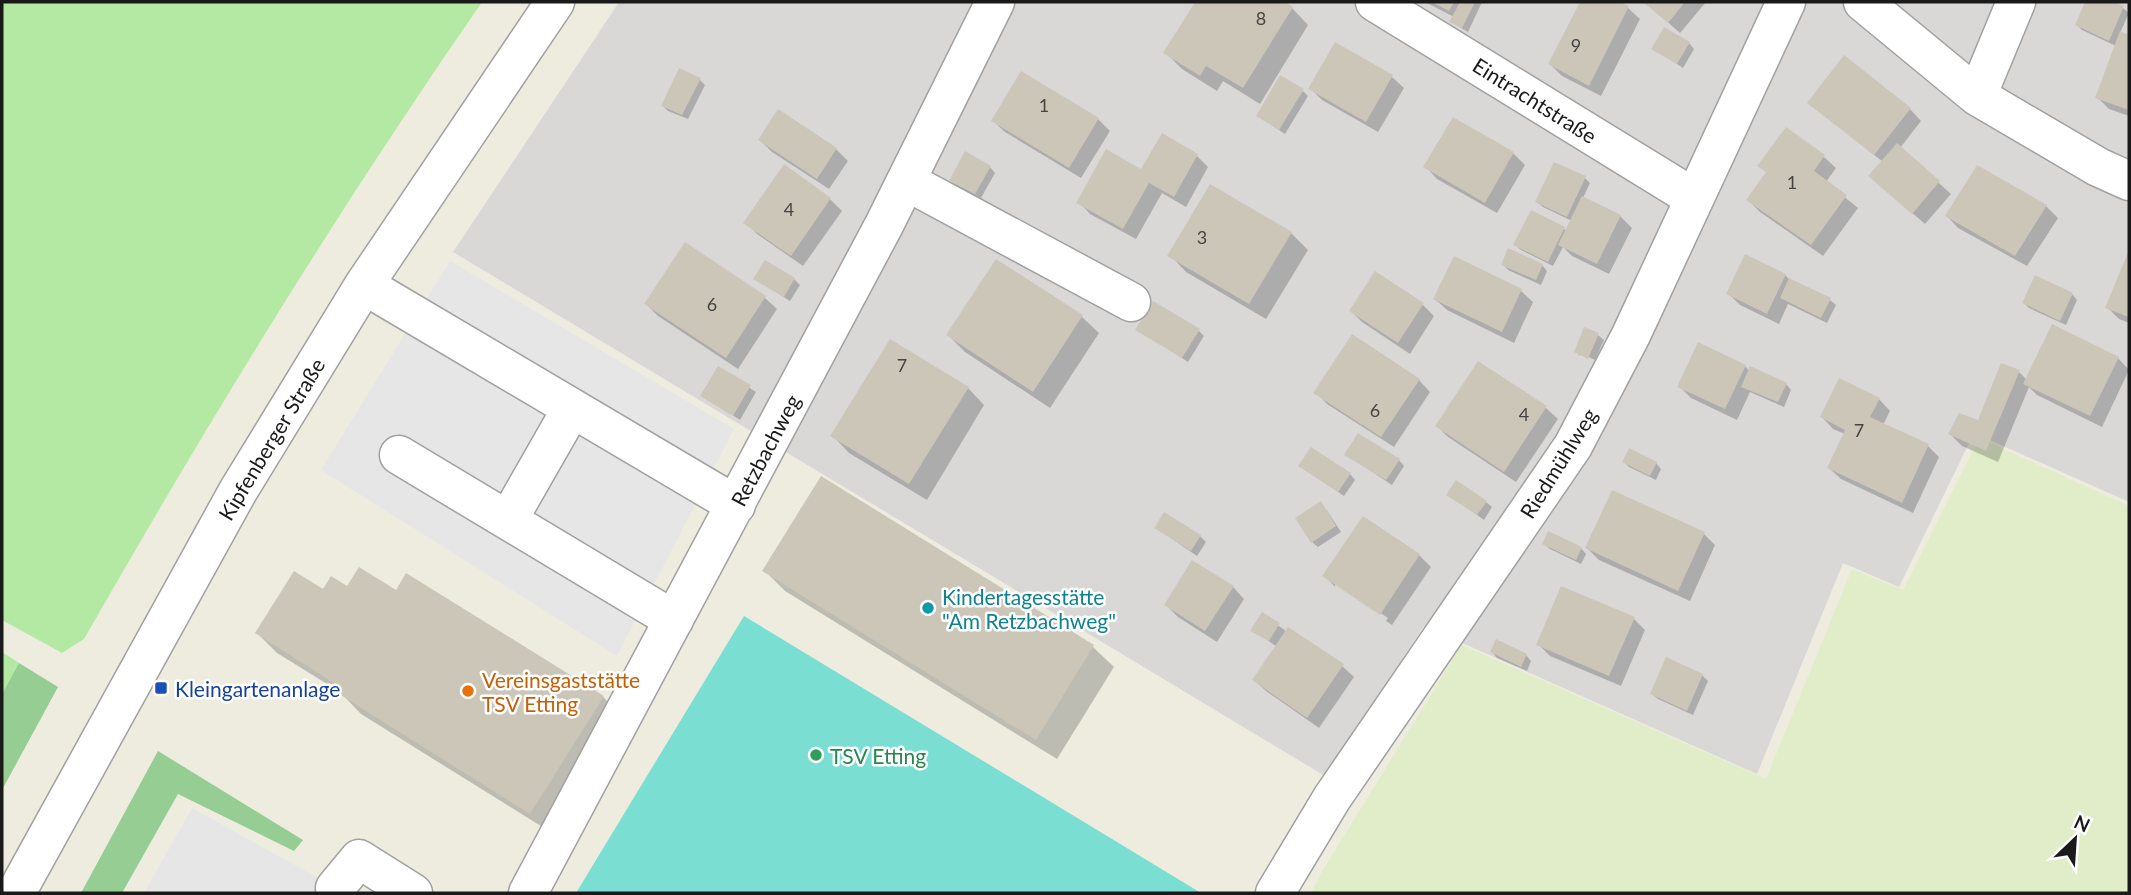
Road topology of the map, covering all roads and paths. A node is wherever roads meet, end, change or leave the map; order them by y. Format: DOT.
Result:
graph roads {
  1 [pos="555,2"];
  2 [pos="995,2"];
  3 [pos="1375,2"];
  4 [pos="1786,2"];
  5 [pos="1863,2"];
  6 [pos="2016,2"];
  7 [pos="1977,96"];
  8 [pos="906,181"];
  9 [pos="2129,181"];
  10 [pos="1694,198"];
  11 [pos="364,285"];
  12 [pos="1131,302"];
  13 [pos="572,408"];
  14 [pos="400,455"];
  15 [pos="736,505"];
  16 [pos="508,520"];
  17 [pos="674,620"];
  18 [pos="347,874"];
  19 [pos="16,893"];
  20 [pos="413,893"];
  21 [pos="528,893"];
  22 [pos="1275,893"];
  1 -- 11 [label="street, Kipfenberger Straße"];
  2 -- 8 [label="street, Retzbachweg"];
  3 -- 10 [label="street, Eintrachtstraße"];
  4 -- 10 [label="street, Riedmühlweg"];
  5 -- 7 [label="street"];
  6 -- 7 [label="street"];
  7 -- 9 [label="street"];
  8 -- 12 [label="street"];
  8 -- 15 [label="street, Retzbachweg"];
  10 -- 22 [label="street, Riedmühlweg"];
  11 -- 13 [label="street"];
  11 -- 19 [label="street, Kipfenberger Straße"];
  13 -- 15 [label="street"];
  13 -- 16 [label="street"];
  14 -- 16 [label="street"];
  15 -- 17 [label="street, Retzbachweg"];
  16 -- 17 [label="street"];
  17 -- 21 [label="street, Retzbachweg"];
  18 -- 20 [label="street"];
}
